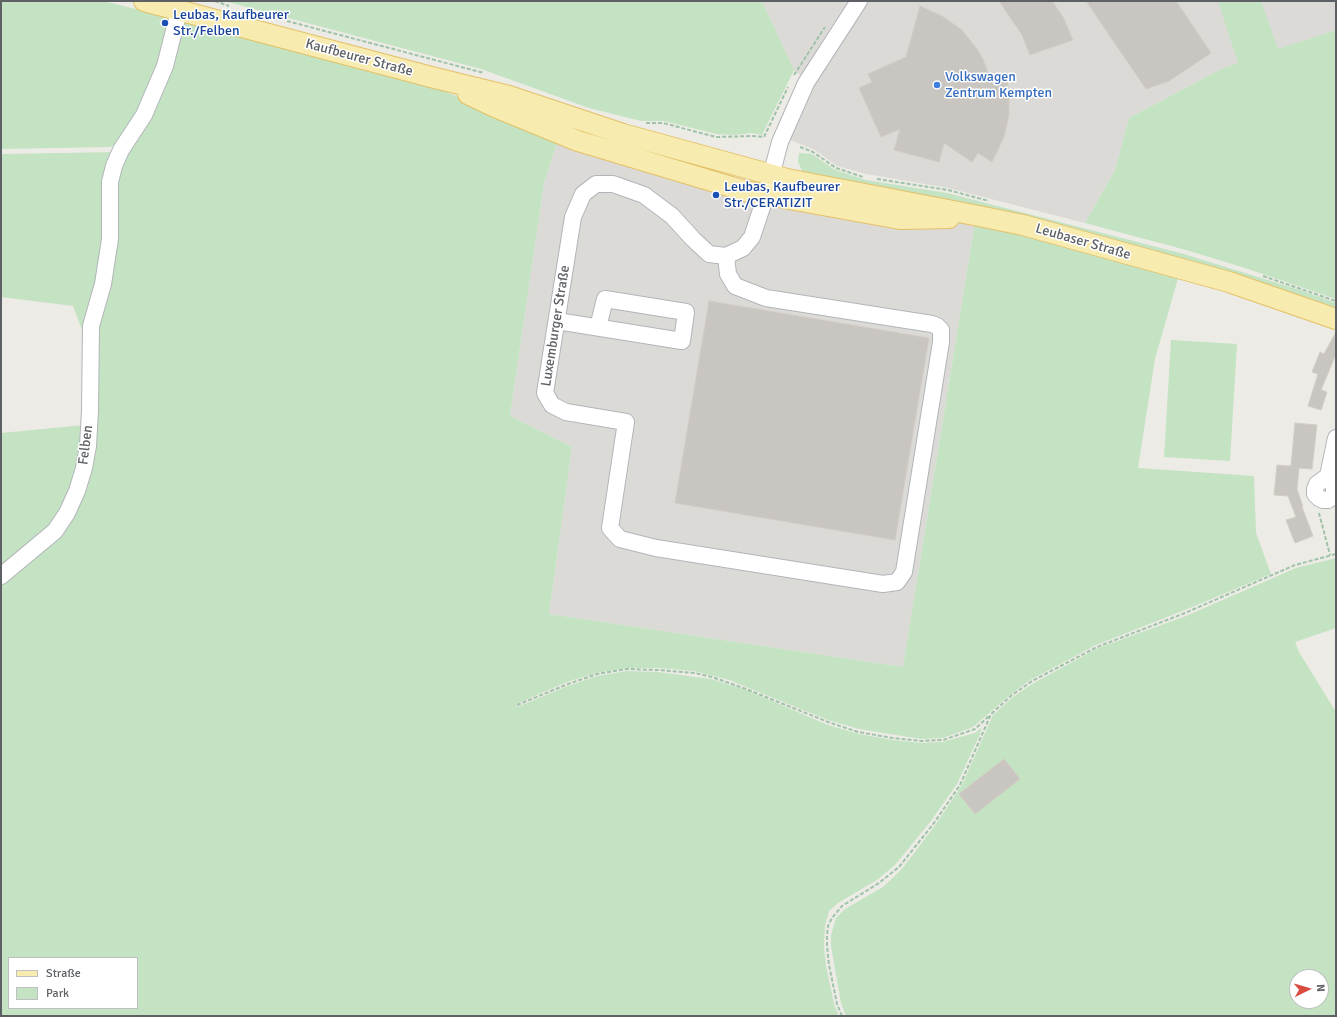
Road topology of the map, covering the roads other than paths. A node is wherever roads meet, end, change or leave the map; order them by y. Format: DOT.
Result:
graph roads {
  1 [pos="144,1"];
  2 [pos="859,1"];
  3 [pos="179,11"];
  4 [pos="435,78"];
  5 [pos="771,174"];
  6 [pos="766,195"];
  7 [pos="974,214"];
  8 [pos="726,256"];
  9 [pos="1336,319"];
  10 [pos="557,321"];
  11 [pos="598,327"];
  12 [pos="1336,438"];
  13 [pos="1318,498"];
  14 [pos="1,576"];
  1 -- 3 [label="main road, Kaufbeurer Straße"];
  2 -- 5 [label="street"];
  3 -- 4 [label="main road, Kaufbeurer Straße"];
  3 -- 14 [label="street, Felben"];
  4 -- 5 [label="main road, Leubaser Straße"];
  4 -- 6 [label="main road"];
  5 -- 6 [label="street"];
  5 -- 7 [label="main road, Leubaser Straße"];
  6 -- 7 [label="main road"];
  6 -- 8 [label="street"];
  7 -- 9 [label="main road, Leubaser Straße"];
  8 -- 10 [label="street, Luxemburger Straße"];
  8 -- 10 [label="street, Luxemburger Straße"];
  10 -- 11 [label="street"];
  11 -- 11 [label="street"];
  12 -- 13 [label="street"];
}
